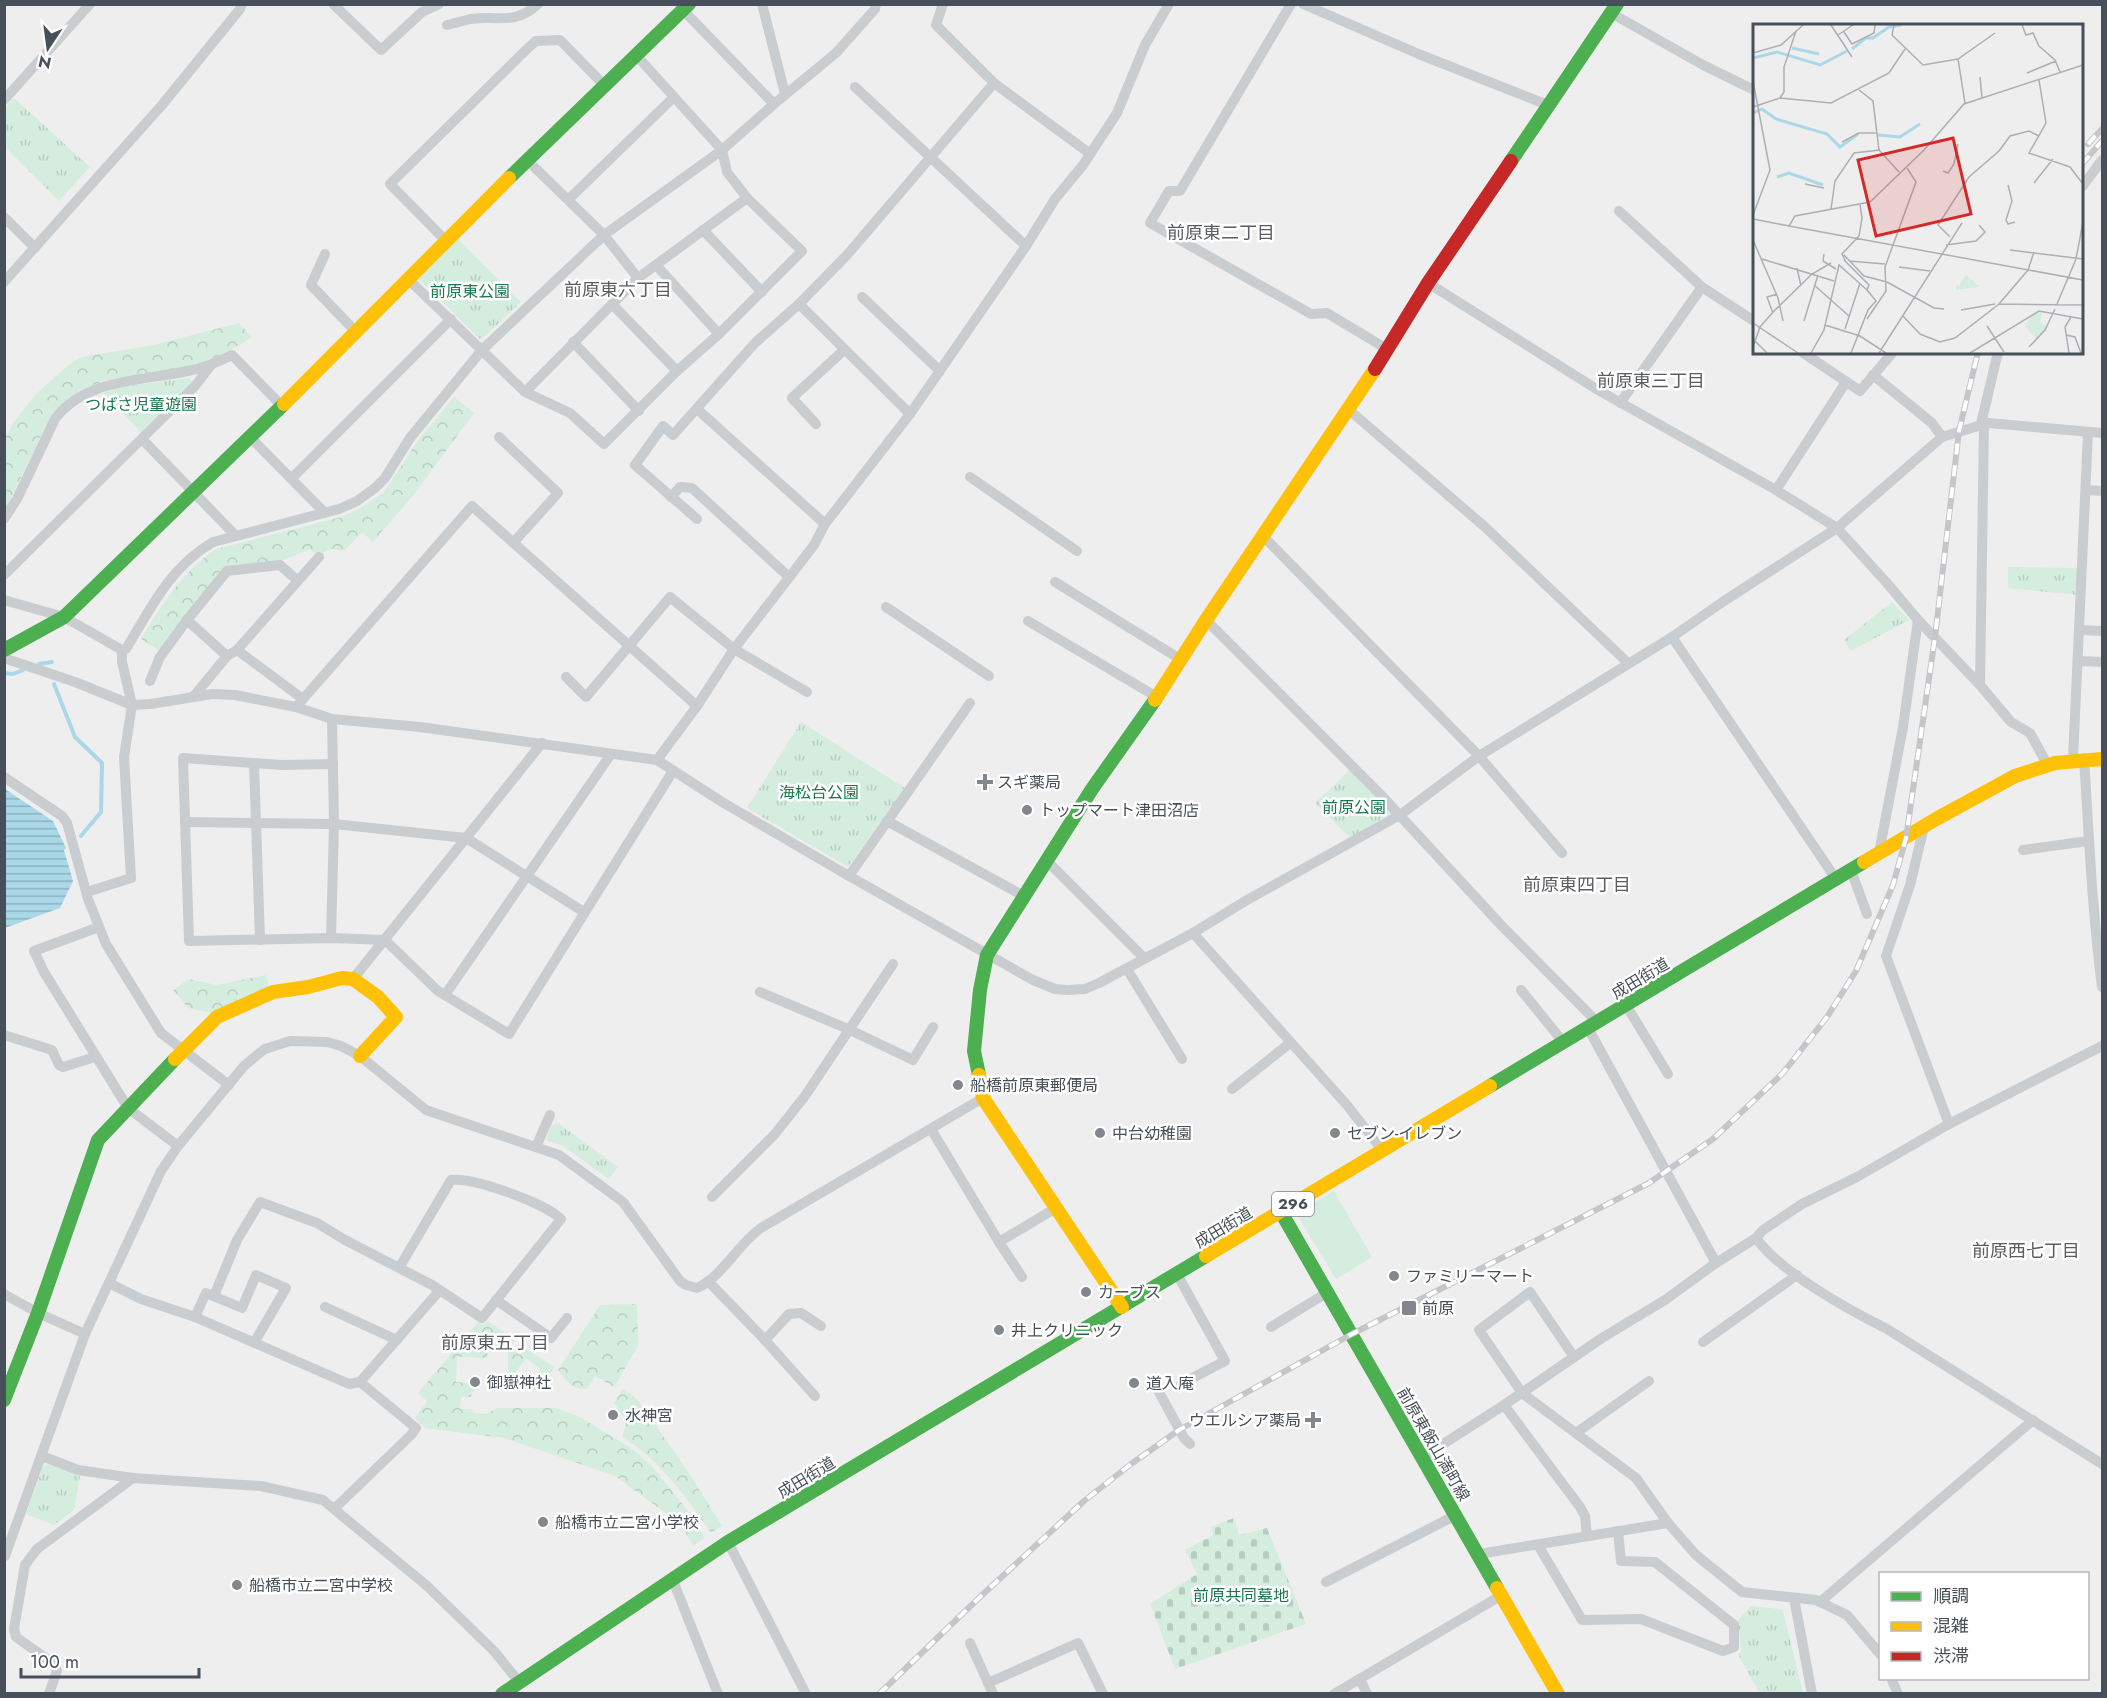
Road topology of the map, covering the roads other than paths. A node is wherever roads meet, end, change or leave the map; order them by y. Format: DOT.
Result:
graph roads {
  1 [pos="90,4"];
  2 [pos="242,4"];
  3 [pos="333,4"];
  4 [pos="439,4"];
  5 [pos="538,4"];
  6 [pos="876,4"];
  7 [pos="943,4"];
  8 [pos="1169,4"];
  9 [pos="1291,4"];
  10 [pos="1303,4"];
  11 [pos="764,6"];
  12 [pos="686,7"];
  13 [pos="418,8"];
  14 [pos="1614,9"];
  15 [pos="447,25"];
  16 [pos="636,55"];
  17 [pos="994,83"];
  18 [pos="605,86"];
  19 [pos="855,87"];
  20 [pos="1753,89"];
  21 [pos="785,94"];
  22 [pos="674,97"];
  23 [pos="4,100"];
  24 [pos="774,104"];
  25 [pos="1548,105"];
  26 [pos="722,150"];
  27 [pos="1089,153"];
  28 [pos="931,158"];
  29 [pos="527,160"];
  30 [pos="2103,160"];
  31 [pos="2083,186"];
  32 [pos="747,198"];
  33 [pos="569,199"];
  34 [pos="1619,211"];
  35 [pos="4,217"];
  36 [pos="703,230"];
  37 [pos="604,235"];
  38 [pos="447,242"];
  39 [pos="1026,246"];
  40 [pos="35,248"];
  41 [pos="325,254"];
  42 [pos="656,265"];
  43 [pos="638,278"];
  44 [pos="408,279"];
  45 [pos="4,282"];
  46 [pos="1428,284"];
  47 [pos="1702,287"];
  48 [pos="762,292"];
  49 [pos="862,297"];
  50 [pos="612,304"];
  51 [pos="799,304"];
  52 [pos="451,319"];
  53 [pos="1753,320"];
  54 [pos="356,332"];
  55 [pos="719,334"];
  56 [pos="573,342"];
  57 [pos="1387,349"];
  58 [pos="482,350"];
  59 [pos="844,350"];
  60 [pos="1805,354"];
  61 [pos="1891,354"];
  62 [pos="1998,354"];
  63 [pos="211,365"];
  64 [pos="677,371"];
  65 [pos="940,371"];
  66 [pos="1873,375"];
  67 [pos="1846,382"];
  68 [pos="525,392"];
  69 [pos="1620,402"];
  70 [pos="282,406"];
  71 [pos="697,409"];
  72 [pos="1348,409"];
  73 [pos="639,411"];
  74 [pos="910,414"];
  75 [pos="816,424"];
  76 [pos="1983,424"];
  77 [pos="2088,433"];
  78 [pos="2103,433"];
  79 [pos="249,436"];
  80 [pos="499,437"];
  81 [pos="1942,437"];
  82 [pos="142,439"];
  83 [pos="970,477"];
  84 [pos="292,478"];
  85 [pos="1776,490"];
  86 [pos="2086,490"];
  87 [pos="2103,491"];
  88 [pos="194,492"];
  89 [pos="672,497"];
  90 [pos="325,513"];
  91 [pos="4,519"];
  92 [pos="697,519"];
  93 [pos="825,524"];
  94 [pos="1837,528"];
  95 [pos="236,536"];
  96 [pos="1263,537"];
  97 [pos="513,543"];
  98 [pos="1077,551"];
  99 [pos="319,557"];
  100 [pos="4,575"];
  101 [pos="789,578"];
  102 [pos="297,580"];
  103 [pos="1055,582"];
  104 [pos="4,600"];
  105 [pos="886,607"];
  106 [pos="64,617"];
  107 [pos="187,620"];
  108 [pos="1206,620"];
  109 [pos="1918,620"];
  110 [pos="1028,621"];
  111 [pos="2079,630"];
  112 [pos="2103,631"];
  113 [pos="1672,637"];
  114 [pos="629,647"];
  115 [pos="4,650"];
  116 [pos="122,650"];
  117 [pos="734,650"];
  118 [pos="232,653"];
  119 [pos="4,658"];
  120 [pos="1180,659"];
  121 [pos="2078,661"];
  122 [pos="2103,662"];
  123 [pos="1628,663"];
  124 [pos="989,676"];
  125 [pos="566,677"];
  126 [pos="150,681"];
  127 [pos="1980,685"];
  128 [pos="807,692"];
  129 [pos="194,696"];
  130 [pos="1157,697"];
  131 [pos="300,703"];
  132 [pos="970,703"];
  133 [pos="132,705"];
  134 [pos="697,706"];
  135 [pos="332,719"];
  136 [pos="542,743"];
  137 [pos="611,753"];
  138 [pos="1479,756"];
  139 [pos="2079,759"];
  140 [pos="2103,759"];
  141 [pos="657,760"];
  142 [pos="254,763"];
  143 [pos="333,764"];
  144 [pos="2048,764"];
  145 [pos="673,771"];
  146 [pos="4,777"];
  147 [pos="1400,815"];
  148 [pos="887,821"];
  149 [pos="185,822"];
  150 [pos="257,823"];
  151 [pos="333,824"];
  152 [pos="1924,826"];
  153 [pos="466,838"];
  154 [pos="2088,841"];
  155 [pos="2023,850"];
  156 [pos="1562,853"];
  157 [pos="1879,853"];
  158 [pos="1046,860"];
  159 [pos="1851,870"];
  160 [pos="849,876"];
  161 [pos="528,877"];
  162 [pos="1836,879"];
  163 [pos="87,892"];
  164 [pos="1024,896"];
  165 [pos="584,912"];
  166 [pos="1867,914"];
  167 [pos="99,927"];
  168 [pos="1193,933"];
  169 [pos="331,938"];
  170 [pos="260,940"];
  171 [pos="385,940"];
  172 [pos="987,955"];
  173 [pos="1144,958"];
  174 [pos="892,964"];
  175 [pos="1127,969"];
  176 [pos="353,979"];
  177 [pos="2103,987"];
  178 [pos="1521,990"];
  179 [pos="760,992"];
  180 [pos="445,995"];
  181 [pos="1626,1005"];
  182 [pos="1593,1026"];
  183 [pos="933,1027"];
  184 [pos="848,1029"];
  185 [pos="4,1035"];
  186 [pos="1290,1043"];
  187 [pos="1564,1043"];
  188 [pos="2103,1046"];
  189 [pos="183,1050"];
  190 [pos="360,1056"];
  191 [pos="95,1057"];
  192 [pos="1182,1059"];
  193 [pos="1668,1074"];
  194 [pos="229,1085"];
  195 [pos="1232,1089"];
  196 [pos="983,1098"];
  197 [pos="128,1108"];
  198 [pos="550,1115"];
  199 [pos="1949,1124"];
  200 [pos="931,1129"];
  201 [pos="178,1146"];
  202 [pos="536,1147"];
  203 [pos="1383,1151"];
  204 [pos="712,1197"];
  205 [pos="1056,1208"];
  206 [pos="1281,1212"];
  207 [pos="1756,1238"];
  208 [pos="999,1242"];
  209 [pos="1716,1263"];
  210 [pos="399,1268"];
  211 [pos="1177,1274"];
  212 [pos="1797,1275"];
  213 [pos="1022,1277"];
  214 [pos="708,1281"];
  215 [pos="109,1283"];
  216 [pos="439,1291"];
  217 [pos="1328,1292"];
  218 [pos="4,1294"];
  219 [pos="214,1296"];
  220 [pos="496,1300"];
  221 [pos="325,1307"];
  222 [pos="1122,1307"];
  223 [pos="38,1312"];
  224 [pos="195,1317"];
  225 [pos="567,1318"];
  226 [pos="822,1326"];
  227 [pos="1271,1328"];
  228 [pos="86,1334"];
  229 [pos="397,1340"];
  230 [pos="765,1340"];
  231 [pos="1703,1342"];
  232 [pos="254,1343"];
  233 [pos="1574,1357"];
  234 [pos="360,1382"];
  235 [pos="1649,1382"];
  236 [pos="1154,1383"];
  237 [pos="1181,1384"];
  238 [pos="1522,1393"];
  239 [pos="815,1396"];
  240 [pos="4,1400"];
  241 [pos="1504,1405"];
  242 [pos="2033,1420"];
  243 [pos="1576,1433"];
  244 [pos="1190,1444"];
  245 [pos="42,1456"];
  246 [pos="1423,1457"];
  247 [pos="2103,1464"];
  248 [pos="133,1478"];
  249 [pos="335,1508"];
  250 [pos="1456,1515"];
  251 [pos="1668,1523"];
  252 [pos="1618,1531"];
  253 [pos="1587,1536"];
  254 [pos="728,1542"];
  255 [pos="1538,1545"];
  256 [pos="1479,1554"];
  257 [pos="5,1556"];
  258 [pos="25,1565"];
  259 [pos="672,1578"];
  260 [pos="1326,1582"];
  261 [pos="1502,1595"];
  262 [pos="1794,1598"];
  263 [pos="1820,1602"];
  264 [pos="970,1643"];
  265 [pos="1879,1652"];
  266 [pos="1360,1678"];
  267 [pos="1892,1680"];
  268 [pos="519,1682"];
  269 [pos="991,1688"];
  270 [pos="1099,1692"];
  271 [pos="49,1694"];
  272 [pos="502,1694"];
  273 [pos="718,1694"];
  274 [pos="806,1694"];
  275 [pos="1334,1694"];
  276 [pos="1367,1694"];
  277 [pos="1558,1694"];
  278 [pos="1812,1694"];
  279 [pos="1898,1694"];
  1 -- 23 [label="street"];
  2 -- 40 [label="street"];
  3 -- 13 [label="street"];
  4 -- 13 [label="street"];
  5 -- 15 [label="street"];
  6 -- 21 [label="street"];
  7 -- 17 [label="street"];
  8 -- 27 [label="street"];
  9 -- 57 [label="street"];
  10 -- 25 [label="street"];
  11 -- 21 [label="street"];
  12 -- 16 [label="main road"];
  12 -- 24 [label="street"];
  14 -- 20 [label="street"];
  14 -- 25 [label="main road"];
  16 -- 18 [label="main road"];
  16 -- 22 [label="street"];
  17 -- 27 [label="street"];
  17 -- 28 [label="street"];
  18 -- 29 [label="main road"];
  18 -- 38 [label="street"];
  19 -- 28 [label="street"];
  21 -- 24 [label="street"];
  22 -- 26 [label="street"];
  22 -- 33 [label="street"];
  24 -- 26 [label="street"];
  25 -- 46 [label="main road"];
  26 -- 32 [label="street"];
  26 -- 37 [label="street"];
  27 -- 39 [label="street"];
  28 -- 39 [label="street"];
  28 -- 51 [label="street"];
  29 -- 33 [label="street"];
  29 -- 38 [label="main road"];
  30 -- 31 [label="street"];
  32 -- 36 [label="street"];
  32 -- 48 [label="street"];
  33 -- 37 [label="street"];
  34 -- 47 [label="street"];
  35 -- 40 [label="street"];
  36 -- 42 [label="street"];
  36 -- 48 [label="street"];
  37 -- 43 [label="street"];
  37 -- 58 [label="street"];
  38 -- 44 [label="main road"];
  39 -- 65 [label="street"];
  40 -- 45 [label="street"];
  41 -- 54 [label="street"];
  42 -- 43 [label="street"];
  42 -- 55 [label="street"];
  43 -- 50 [label="street"];
  44 -- 52 [label="street"];
  44 -- 54 [label="main road"];
  46 -- 57 [label="main road"];
  46 -- 69 [label="street"];
  47 -- 53 [label="street"];
  47 -- 69 [label="street"];
  48 -- 55 [label="street"];
  49 -- 65 [label="street"];
  50 -- 56 [label="street"];
  50 -- 64 [label="street"];
  51 -- 59 [label="street"];
  51 -- 71 [label="street"];
  52 -- 58 [label="street"];
  52 -- 84 [label="street"];
  54 -- 70 [label="main road"];
  55 -- 64 [label="street"];
  56 -- 68 [label="street"];
  56 -- 73 [label="street"];
  57 -- 72 [label="main road"];
  58 -- 68 [label="street"];
  58 -- 90 [label="street"];
  59 -- 74 [label="street"];
  59 -- 75 [label="street"];
  60 -- 67 [label="street"];
  61 -- 66 [label="street"];
  62 -- 76 [label="street"];
  63 -- 70 [label="street"];
  63 -- 82 [label="street"];
  63 -- 91 [label="street"];
  64 -- 73 [label="street"];
  65 -- 74 [label="street"];
  66 -- 67 [label="street"];
  66 -- 81 [label="street"];
  67 -- 85 [label="street"];
  68 -- 73 [label="street"];
  69 -- 85 [label="street"];
  70 -- 79 [label="main road"];
  71 -- 89 [label="street"];
  71 -- 93 [label="street"];
  72 -- 96 [label="main road"];
  72 -- 123 [label="street"];
  74 -- 93 [label="street"];
  76 -- 77 [label="street"];
  76 -- 81 [label="street"];
  76 -- 127 [label="street"];
  77 -- 78 [label="street"];
  77 -- 86 [label="street"];
  79 -- 84 [label="street"];
  79 -- 88 [label="main road"];
  80 -- 97 [label="street"];
  81 -- 94 [label="street"];
  82 -- 88 [label="street"];
  82 -- 100 [label="street"];
  83 -- 98 [label="street"];
  84 -- 90 [label="street"];
  85 -- 94 [label="street"];
  86 -- 87 [label="street"];
  86 -- 111 [label="street"];
  88 -- 95 [label="street"];
  88 -- 106 [label="main road"];
  89 -- 92 [label="street"];
  89 -- 101 [label="street"];
  90 -- 95 [label="street"];
  93 -- 101 [label="street"];
  94 -- 109 [label="street"];
  94 -- 113 [label="street"];
  95 -- 116 [label="street"];
  96 -- 108 [label="main road"];
  96 -- 138 [label="street"];
  97 -- 114 [label="street"];
  97 -- 131 [label="street"];
  99 -- 102 [label="street"];
  101 -- 117 [label="street"];
  102 -- 107 [label="street"];
  102 -- 118 [label="street"];
  103 -- 120 [label="street"];
  104 -- 106 [label="street"];
  105 -- 124 [label="street"];
  106 -- 115 [label="main road"];
  106 -- 116 [label="street"];
  107 -- 118 [label="street"];
  107 -- 126 [label="street"];
  108 -- 120 [label="main road"];
  108 -- 147 [label="street"];
  109 -- 127 [label="street"];
  109 -- 157 [label="street"];
  110 -- 130 [label="street"];
  111 -- 112 [label="street"];
  111 -- 121 [label="street"];
  113 -- 123 [label="street"];
  113 -- 162 [label="street"];
  114 -- 117 [label="street"];
  114 -- 125 [label="street"];
  114 -- 134 [label="street"];
  116 -- 133 [label="street"];
  117 -- 128 [label="street"];
  117 -- 134 [label="street"];
  118 -- 129 [label="street"];
  118 -- 131 [label="street"];
  119 -- 133 [label="street"];
  120 -- 130 [label="main road"];
  121 -- 122 [label="street"];
  121 -- 139 [label="street"];
  123 -- 138 [label="street"];
  127 -- 144 [label="street"];
  129 -- 131 [label="street"];
  129 -- 133 [label="street"];
  130 -- 158 [label="main road"];
  131 -- 135 [label="street"];
  132 -- 148 [label="street"];
  133 -- 163 [label="street"];
  134 -- 141 [label="street"];
  135 -- 136 [label="street"];
  135 -- 143 [label="street"];
  136 -- 137 [label="street"];
  136 -- 153 [label="street"];
  137 -- 141 [label="street"];
  137 -- 161 [label="street"];
  138 -- 147 [label="street"];
  138 -- 156 [label="street"];
  139 -- 140 [label="main road, 成田街道 / 296"];
  139 -- 144 [label="main road, 成田街道 / 296"];
  139 -- 154 [label="street"];
  141 -- 145 [label="street"];
  142 -- 143 [label="street"];
  142 -- 149 [label="street"];
  142 -- 150 [label="street"];
  143 -- 151 [label="street"];
  144 -- 152 [label="main road, 成田街道 / 296"];
  145 -- 160 [label="street"];
  145 -- 165 [label="street"];
  146 -- 163 [label="street"];
  147 -- 168 [label="street"];
  147 -- 182 [label="street"];
  148 -- 160 [label="street"];
  148 -- 164 [label="street"];
  149 -- 150 [label="street"];
  149 -- 170 [label="street"];
  150 -- 151 [label="street"];
  150 -- 170 [label="street"];
  151 -- 153 [label="street"];
  151 -- 169 [label="street"];
  152 -- 157 [label="main road, 成田街道 / 296"];
  152 -- 199 [label="street"];
  153 -- 161 [label="street"];
  153 -- 171 [label="street"];
  154 -- 155 [label="street"];
  154 -- 177 [label="street"];
  157 -- 159 [label="main road, 成田街道 / 296"];
  158 -- 164 [label="main road"];
  158 -- 173 [label="street"];
  159 -- 162 [label="main road, 成田街道 / 296"];
  159 -- 166 [label="street"];
  160 -- 172 [label="street"];
  161 -- 165 [label="street"];
  161 -- 180 [label="street"];
  162 -- 181 [label="main road, 成田街道 / 296"];
  163 -- 167 [label="street"];
  164 -- 172 [label="main road"];
  165 -- 180 [label="street"];
  167 -- 189 [label="street"];
  167 -- 191 [label="street"];
  168 -- 173 [label="street"];
  168 -- 186 [label="street"];
  169 -- 170 [label="street"];
  169 -- 171 [label="street"];
  171 -- 176 [label="street"];
  171 -- 180 [label="street"];
  172 -- 175 [label="street"];
  172 -- 196 [label="main road"];
  173 -- 175 [label="street"];
  174 -- 184 [label="street"];
  175 -- 192 [label="street"];
  176 -- 189 [label="main road"];
  176 -- 190 [label="main road"];
  178 -- 187 [label="street"];
  179 -- 184 [label="street"];
  181 -- 182 [label="main road, 成田街道 / 296"];
  181 -- 193 [label="street"];
  182 -- 187 [label="main road, 成田街道 / 296"];
  182 -- 209 [label="street"];
  183 -- 184 [label="street"];
  184 -- 204 [label="street"];
  185 -- 191 [label="street"];
  186 -- 195 [label="street"];
  186 -- 203 [label="street"];
  187 -- 203 [label="main road, 成田街道 / 296"];
  188 -- 199 [label="street"];
  189 -- 194 [label="street"];
  189 -- 197 [label="main road"];
  190 -- 194 [label="street"];
  190 -- 202 [label="street"];
  191 -- 197 [label="street"];
  194 -- 201 [label="street"];
  196 -- 200 [label="street"];
  196 -- 205 [label="main road"];
  197 -- 201 [label="street"];
  197 -- 223 [label="main road"];
  198 -- 202 [label="street"];
  199 -- 207 [label="street"];
  200 -- 208 [label="street"];
  200 -- 214 [label="street"];
  201 -- 215 [label="street"];
  202 -- 214 [label="street"];
  203 -- 206 [label="main road, 成田街道 / 296"];
  205 -- 208 [label="street"];
  205 -- 222 [label="main road"];
  206 -- 211 [label="main road, 成田街道 / 296"];
  206 -- 217 [label="main road, 前原東飯山満町線"];
  207 -- 209 [label="street"];
  207 -- 212 [label="street"];
  208 -- 213 [label="street"];
  209 -- 233 [label="street"];
  210 -- 216 [label="street"];
  210 -- 219 [label="street"];
  210 -- 220 [label="street"];
  211 -- 222 [label="main road, 成田街道 / 296"];
  211 -- 237 [label="street"];
  212 -- 231 [label="street"];
  212 -- 242 [label="street"];
  214 -- 230 [label="street"];
  215 -- 224 [label="street"];
  215 -- 228 [label="street"];
  216 -- 220 [label="street"];
  216 -- 229 [label="street"];
  217 -- 227 [label="street"];
  217 -- 246 [label="main road, 前原東飯山満町線"];
  218 -- 223 [label="street"];
  219 -- 224 [label="street"];
  219 -- 232 [label="street"];
  220 -- 225 [label="street"];
  221 -- 229 [label="street"];
  222 -- 254 [label="main road, 成田街道 / 296"];
  223 -- 228 [label="street"];
  223 -- 240 [label="main road"];
  224 -- 232 [label="street"];
  226 -- 230 [label="street"];
  228 -- 245 [label="street"];
  229 -- 234 [label="street"];
  230 -- 239 [label="street"];
  232 -- 234 [label="street"];
  233 -- 238 [label="street"];
  233 -- 238 [label="street"];
  234 -- 249 [label="street"];
  235 -- 243 [label="street"];
  236 -- 244 [label="street"];
  238 -- 241 [label="street"];
  238 -- 243 [label="street"];
  241 -- 246 [label="street"];
  241 -- 253 [label="street"];
  242 -- 247 [label="street"];
  242 -- 263 [label="street"];
  243 -- 251 [label="street"];
  245 -- 248 [label="street"];
  245 -- 257 [label="street"];
  246 -- 250 [label="main road, 前原東飯山満町線"];
  248 -- 249 [label="street"];
  248 -- 258 [label="street"];
  249 -- 268 [label="street"];
  250 -- 256 [label="main road, 前原東飯山満町線"];
  250 -- 260 [label="street"];
  251 -- 252 [label="street"];
  251 -- 262 [label="street"];
  252 -- 253 [label="street"];
  252 -- 255 [label="street"];
  253 -- 255 [label="street"];
  254 -- 259 [label="main road, 成田街道 / 296"];
  254 -- 274 [label="street"];
  255 -- 256 [label="street"];
  256 -- 261 [label="main road, 前原東飯山満町線"];
  257 -- 258 [label="street"];
  258 -- 271 [label="street"];
  259 -- 268 [label="main road, 成田街道 / 296"];
  259 -- 273 [label="street"];
  261 -- 266 [label="street"];
  261 -- 277 [label="main road, 前原東飯山満町線"];
  262 -- 263 [label="street"];
  262 -- 278 [label="street"];
  263 -- 265 [label="street"];
  264 -- 269 [label="street"];
  266 -- 275 [label="street"];
  266 -- 276 [label="street"];
  267 -- 279 [label="street"];
  268 -- 272 [label="main road, 成田街道 / 296"];
  269 -- 270 [label="street"];
}
